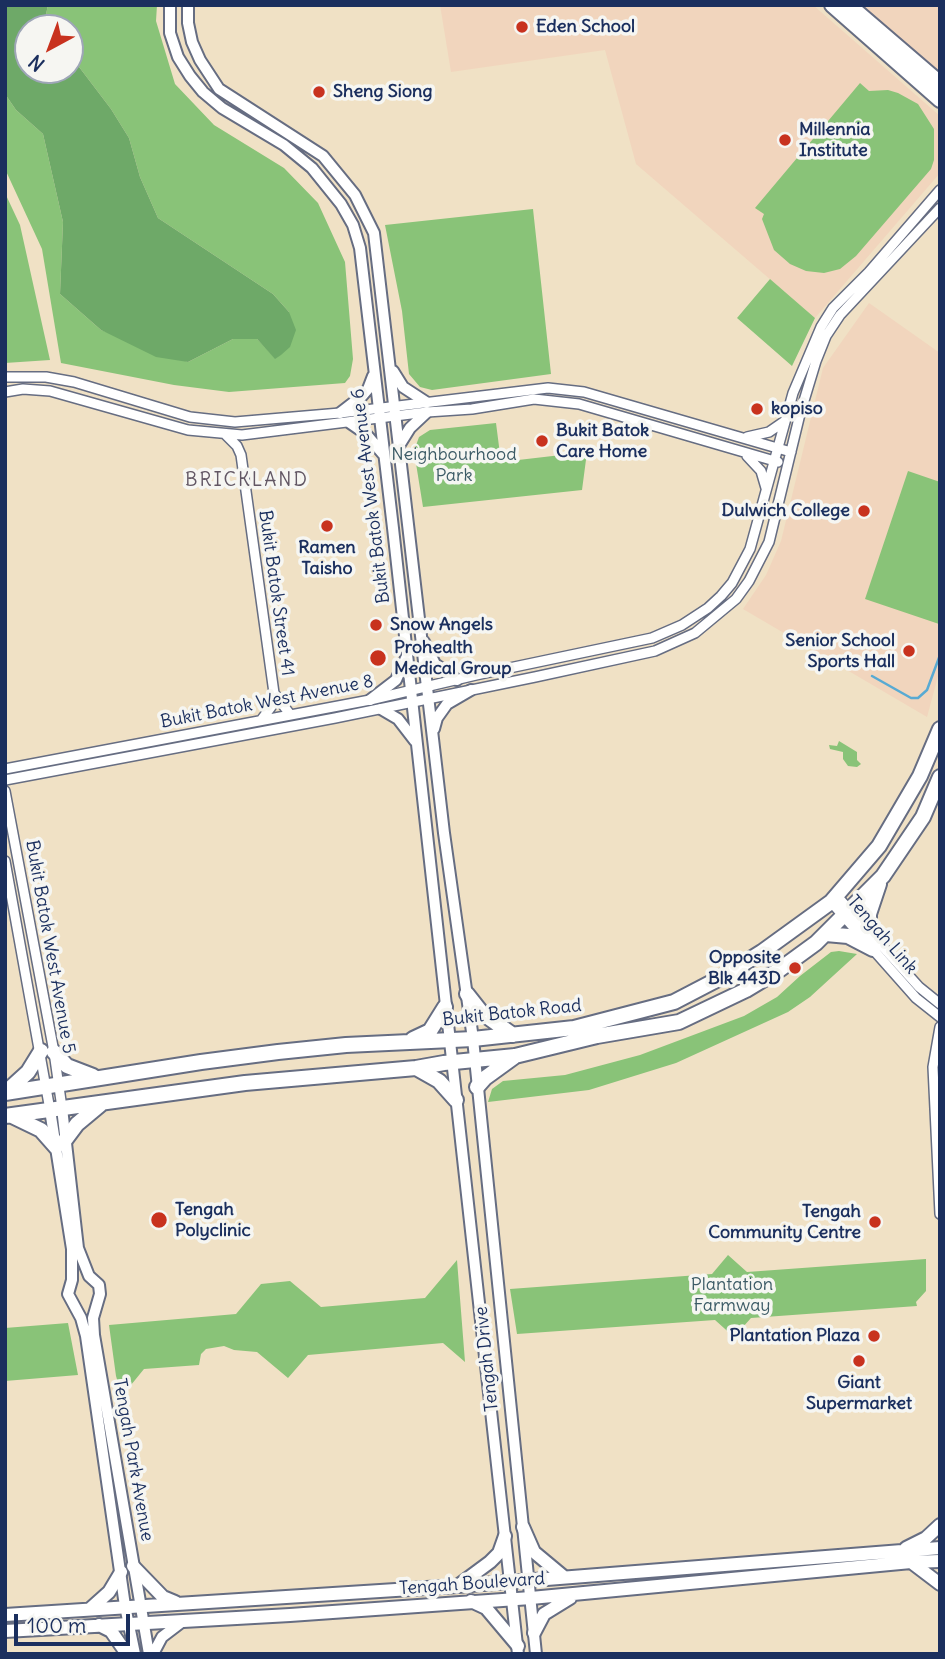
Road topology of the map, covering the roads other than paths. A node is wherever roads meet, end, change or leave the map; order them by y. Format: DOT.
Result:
graph roads {
  1 [pos="170,5"];
  2 [pos="188,5"];
  3 [pos="832,5"];
  4 [pos="849,5"];
  5 [pos="940,83"];
  6 [pos="940,100"];
  7 [pos="940,191"];
  8 [pos="940,208"];
  9 [pos="391,365"];
  10 [pos="374,370"];
  11 [pos="5,377"];
  12 [pos="5,392"];
  13 [pos="426,407"];
  14 [pos="396,411"];
  15 [pos="340,413"];
  16 [pos="379,413"];
  17 [pos="785,421"];
  18 [pos="350,423"];
  19 [pos="256,434"];
  20 [pos="226,435"];
  21 [pos="735,436"];
  22 [pos="400,445"];
  23 [pos="778,448"];
  24 [pos="740,451"];
  25 [pos="791,452"];
  26 [pos="241,455"];
  27 [pos="385,456"];
  28 [pos="775,461"];
  29 [pos="787,464"];
  30 [pos="767,492"];
  31 [pos="420,634"];
  32 [pos="406,656"];
  33 [pos="457,680"];
  34 [pos="427,687"];
  35 [pos="471,690"];
  36 [pos="410,691"];
  37 [pos="274,693"];
  38 [pos="428,699"];
  39 [pos="370,700"];
  40 [pos="412,703"];
  41 [pos="382,709"];
  42 [pos="289,713"];
  43 [pos="262,719"];
  44 [pos="940,729"];
  45 [pos="433,734"];
  46 [pos="417,743"];
  47 [pos="5,769"];
  48 [pos="940,777"];
  49 [pos="5,780"];
  50 [pos="5,791"];
  51 [pos="5,861"];
  52 [pos="883,876"];
  53 [pos="834,899"];
  54 [pos="847,913"];
  55 [pos="826,933"];
  56 [pos="869,933"];
  57 [pos="873,949"];
  58 [pos="467,994"];
  59 [pos="940,1004"];
  60 [pos="445,1007"];
  61 [pos="940,1017"];
  62 [pos="940,1027"];
  63 [pos="513,1035"];
  64 [pos="473,1039"];
  65 [pos="449,1040"];
  66 [pos="405,1042"];
  67 [pos="346,1045"];
  68 [pos="47,1051"];
  69 [pos="515,1056"];
  70 [pos="242,1057"];
  71 [pos="475,1060"];
  72 [pos="452,1062"];
  73 [pos="416,1068"];
  74 [pos="351,1073"];
  75 [pos="100,1078"];
  76 [pos="244,1083"];
  77 [pos="52,1085"];
  78 [pos="477,1087"];
  79 [pos="5,1093"];
  80 [pos="456,1100"];
  81 [pos="102,1103"];
  82 [pos="56,1109"];
  83 [pos="7,1115"];
  84 [pos="937,1133"];
  85 [pos="61,1143"];
  86 [pos="940,1214"];
  87 [pos="89,1276"];
  88 [pos="72,1280"];
  89 [pos="940,1525"];
  90 [pos="523,1527"];
  91 [pos="505,1536"];
  92 [pos="940,1548"];
  93 [pos="903,1550"];
  94 [pos="940,1561"];
  95 [pos="911,1562"];
  96 [pos="133,1566"];
  97 [pos="121,1572"];
  98 [pos="564,1577"];
  99 [pos="529,1580"];
  100 [pos="511,1582"];
  101 [pos="940,1584"];
  102 [pos="458,1586"];
  103 [pos="579,1593"];
  104 [pos="531,1598"];
  105 [pos="513,1599"];
  106 [pos="471,1601"];
  107 [pos="176,1603"];
  108 [pos="140,1605"];
  109 [pos="125,1606"];
  110 [pos="90,1609"];
  111 [pos="5,1615"];
  112 [pos="185,1620"];
  113 [pos="142,1622"];
  114 [pos="128,1623"];
  115 [pos="99,1625"];
  116 [pos="5,1631"];
  117 [pos="534,1633"];
  118 [pos="518,1650"];
  119 [pos="127,1654"];
  120 [pos="135,1654"];
  121 [pos="151,1654"];
  122 [pos="536,1654"];
  1 -- 10 [label="street, Bukit Batok West Avenue 6"];
  2 -- 9 [label="street, Bukit Batok West Avenue 6"];
  3 -- 6 [label="main road"];
  4 -- 5 [label="main road"];
  7 -- 17 [label="street, Bukit Batok West Avenue 8"];
  8 -- 25 [label="street, Bukit Batok West Avenue 8"];
  9 -- 13 [label="street"];
  9 -- 14 [label="street, Bukit Batok West Avenue 6"];
  10 -- 15 [label="street"];
  10 -- 16 [label="street, Bukit Batok West Avenue 6"];
  11 -- 15 [label="street"];
  12 -- 20 [label="street"];
  13 -- 14 [label="street"];
  13 -- 21 [label="street"];
  13 -- 22 [label="street"];
  13 -- 24 [label="street"];
  14 -- 16 [label="street"];
  14 -- 22 [label="street, Bukit Batok West Avenue 6"];
  15 -- 16 [label="street"];
  16 -- 18 [label="street"];
  16 -- 27 [label="street, Bukit Batok West Avenue 6"];
  17 -- 21 [label="street"];
  17 -- 23 [label="street, Bukit Batok West Avenue 8"];
  18 -- 19 [label="street"];
  18 -- 27 [label="street"];
  19 -- 20 [label="street"];
  19 -- 26 [label="street"];
  20 -- 26 [label="street, Bukit Batok Street 41"];
  21 -- 23 [label="street"];
  22 -- 31 [label="street, Bukit Batok West Avenue 6"];
  23 -- 25 [label="street"];
  23 -- 28 [label="street, Bukit Batok West Avenue 8"];
  24 -- 28 [label="street"];
  24 -- 30 [label="street"];
  25 -- 29 [label="street, Bukit Batok West Avenue 8"];
  26 -- 37 [label="street, Bukit Batok Street 41"];
  27 -- 32 [label="street, Bukit Batok West Avenue 6"];
  28 -- 29 [label="street"];
  28 -- 30 [label="street, Bukit Batok West Avenue 8"];
  29 -- 35 [label="street, Bukit Batok West Avenue 8"];
  30 -- 33 [label="street, Bukit Batok West Avenue 8"];
  31 -- 33 [label="street"];
  31 -- 34 [label="street, Bukit Batok West Avenue 6"];
  32 -- 36 [label="street, Bukit Batok West Avenue 6"];
  32 -- 39 [label="street"];
  33 -- 34 [label="street, Bukit Batok West Avenue 8"];
  34 -- 36 [label="street, Bukit Batok West Avenue 8"];
  34 -- 38 [label="street, Bukit Batok West Avenue 6"];
  35 -- 38 [label="street, Bukit Batok West Avenue 8"];
  35 -- 45 [label="street"];
  36 -- 39 [label="street, Bukit Batok West Avenue 8"];
  36 -- 40 [label="street, Bukit Batok West Avenue 6"];
  37 -- 42 [label="street, Bukit Batok Street 41"];
  37 -- 43 [label="street, Bukit Batok Street 41"];
  38 -- 40 [label="street, Bukit Batok West Avenue 8"];
  38 -- 45 [label="street, Bukit Batok West Avenue 6"];
  39 -- 42 [label="street, Bukit Batok West Avenue 8"];
  40 -- 41 [label="street, Bukit Batok West Avenue 8"];
  40 -- 46 [label="street, Bukit Batok West Avenue 6"];
  41 -- 46 [label="street"];
  41 -- 49 [label="street, Bukit Batok West Avenue 8"];
  42 -- 43 [label="street, Bukit Batok West Avenue 8"];
  43 -- 47 [label="street, Bukit Batok West Avenue 8"];
  44 -- 53 [label="main road, Bukit Batok Road"];
  45 -- 58 [label="street, Bukit Batok West Avenue 6"];
  46 -- 60 [label="street, Bukit Batok West Avenue 6"];
  48 -- 52 [label="main road, Bukit Batok Road"];
  50 -- 68 [label="street, Bukit Batok West Avenue 5"];
  51 -- 68 [label="street, Bukit Batok West Avenue 5"];
  52 -- 54 [label="main road, Bukit Batok Road"];
  52 -- 56 [label="main road"];
  53 -- 54 [label="street, Tengah Link"];
  53 -- 63 [label="main road, Bukit Batok Road"];
  54 -- 55 [label="main road, Bukit Batok Road"];
  54 -- 56 [label="street, Tengah Link"];
  54 -- 57 [label="street, Tengah Link"];
  55 -- 57 [label="main road"];
  55 -- 69 [label="main road, Bukit Batok Road"];
  56 -- 59 [label="street, Tengah Link"];
  57 -- 61 [label="street, Tengah Link"];
  58 -- 63 [label="main road"];
  58 -- 64 [label="street, Bukit Batok West Avenue 6"];
  60 -- 65 [label="street, Bukit Batok West Avenue 6"];
  60 -- 66 [label="main road"];
  62 -- 84 [label="street"];
  63 -- 64 [label="main road, Bukit Batok Road"];
  64 -- 65 [label="main road, Bukit Batok Road"];
  64 -- 71 [label="street, Bukit Batok West Avenue 6"];
  65 -- 66 [label="main road, Bukit Batok Road"];
  65 -- 72 [label="street, Bukit Batok West Avenue 6"];
  66 -- 67 [label="main road, Bukit Batok Road"];
  67 -- 70 [label="main road, Bukit Batok Road"];
  67 -- 74 [label="main road"];
  68 -- 75 [label="main road"];
  68 -- 77 [label="street, Bukit Batok West Avenue 5"];
  68 -- 79 [label="main road"];
  69 -- 71 [label="main road, Bukit Batok Road"];
  69 -- 78 [label="main road"];
  70 -- 75 [label="main road, Bukit Batok Road"];
  70 -- 76 [label="main road"];
  71 -- 72 [label="main road, Bukit Batok Road"];
  71 -- 78 [label="street, Tengah Drive"];
  72 -- 73 [label="main road, Bukit Batok Road"];
  72 -- 80 [label="street, Tengah Drive"];
  73 -- 74 [label="main road, Bukit Batok Road"];
  73 -- 80 [label="main road"];
  74 -- 76 [label="main road, Bukit Batok Road"];
  75 -- 77 [label="main road, Bukit Batok Road"];
  76 -- 81 [label="main road, Bukit Batok Road"];
  77 -- 79 [label="main road, Bukit Batok Road"];
  77 -- 82 [label="street, Bukit Batok West Avenue 5"];
  78 -- 90 [label="street, Tengah Drive"];
  80 -- 91 [label="street, Tengah Drive"];
  81 -- 82 [label="main road, Bukit Batok Road"];
  81 -- 85 [label="main road"];
  82 -- 83 [label="main road, Bukit Batok Road"];
  82 -- 85 [label="street, Tengah Park Avenue"];
  83 -- 85 [label="main road"];
  84 -- 86 [label="street"];
  85 -- 87 [label="street, Tengah Park Avenue"];
  85 -- 88 [label="street, Tengah Park Avenue"];
  87 -- 88 [label="street"];
  87 -- 96 [label="street, Tengah Park Avenue"];
  88 -- 97 [label="street, Tengah Park Avenue"];
  89 -- 93 [label="main road"];
  90 -- 98 [label="main road"];
  90 -- 99 [label="street, Tengah Drive"];
  91 -- 100 [label="street, Tengah Drive"];
  91 -- 102 [label="main road"];
  92 -- 93 [label="main road, Tengah Boulevard"];
  93 -- 98 [label="main road, Tengah Boulevard"];
  94 -- 95 [label="main road, Tengah Boulevard"];
  95 -- 101 [label="main road"];
  95 -- 103 [label="main road, Tengah Boulevard"];
  96 -- 107 [label="main road"];
  96 -- 108 [label="street, Tengah Park Avenue"];
  97 -- 109 [label="street, Tengah Park Avenue"];
  97 -- 110 [label="main road"];
  98 -- 99 [label="main road, Tengah Boulevard"];
  99 -- 100 [label="main road, Tengah Boulevard"];
  99 -- 104 [label="street, Tengah Drive"];
  100 -- 102 [label="main road, Tengah Boulevard"];
  100 -- 105 [label="street, Tengah Drive"];
  102 -- 107 [label="main road, Tengah Boulevard"];
  103 -- 104 [label="main road, Tengah Boulevard"];
  103 -- 117 [label="main road"];
  104 -- 105 [label="main road, Tengah Boulevard"];
  104 -- 117 [label="street, Tengah Drive"];
  105 -- 106 [label="main road, Tengah Boulevard"];
  105 -- 118 [label="street, Tengah Drive"];
  106 -- 112 [label="main road, Tengah Boulevard"];
  106 -- 118 [label="main road"];
  107 -- 108 [label="main road, Tengah Boulevard"];
  108 -- 109 [label="main road, Tengah Boulevard"];
  108 -- 113 [label="street, Tengah Park Avenue"];
  109 -- 110 [label="main road, Tengah Boulevard"];
  109 -- 114 [label="street, Tengah Park Avenue"];
  110 -- 111 [label="main road, Tengah Boulevard"];
  112 -- 113 [label="main road, Tengah Boulevard"];
  112 -- 121 [label="street"];
  113 -- 114 [label="main road, Tengah Boulevard"];
  113 -- 121 [label="street, Tengah Park Avenue"];
  114 -- 115 [label="main road, Tengah Boulevard"];
  114 -- 120 [label="street, Tengah Park Avenue"];
  115 -- 116 [label="main road, Tengah Boulevard"];
  115 -- 119 [label="main road"];
  117 -- 122 [label="street, Tengah Drive"];
}
